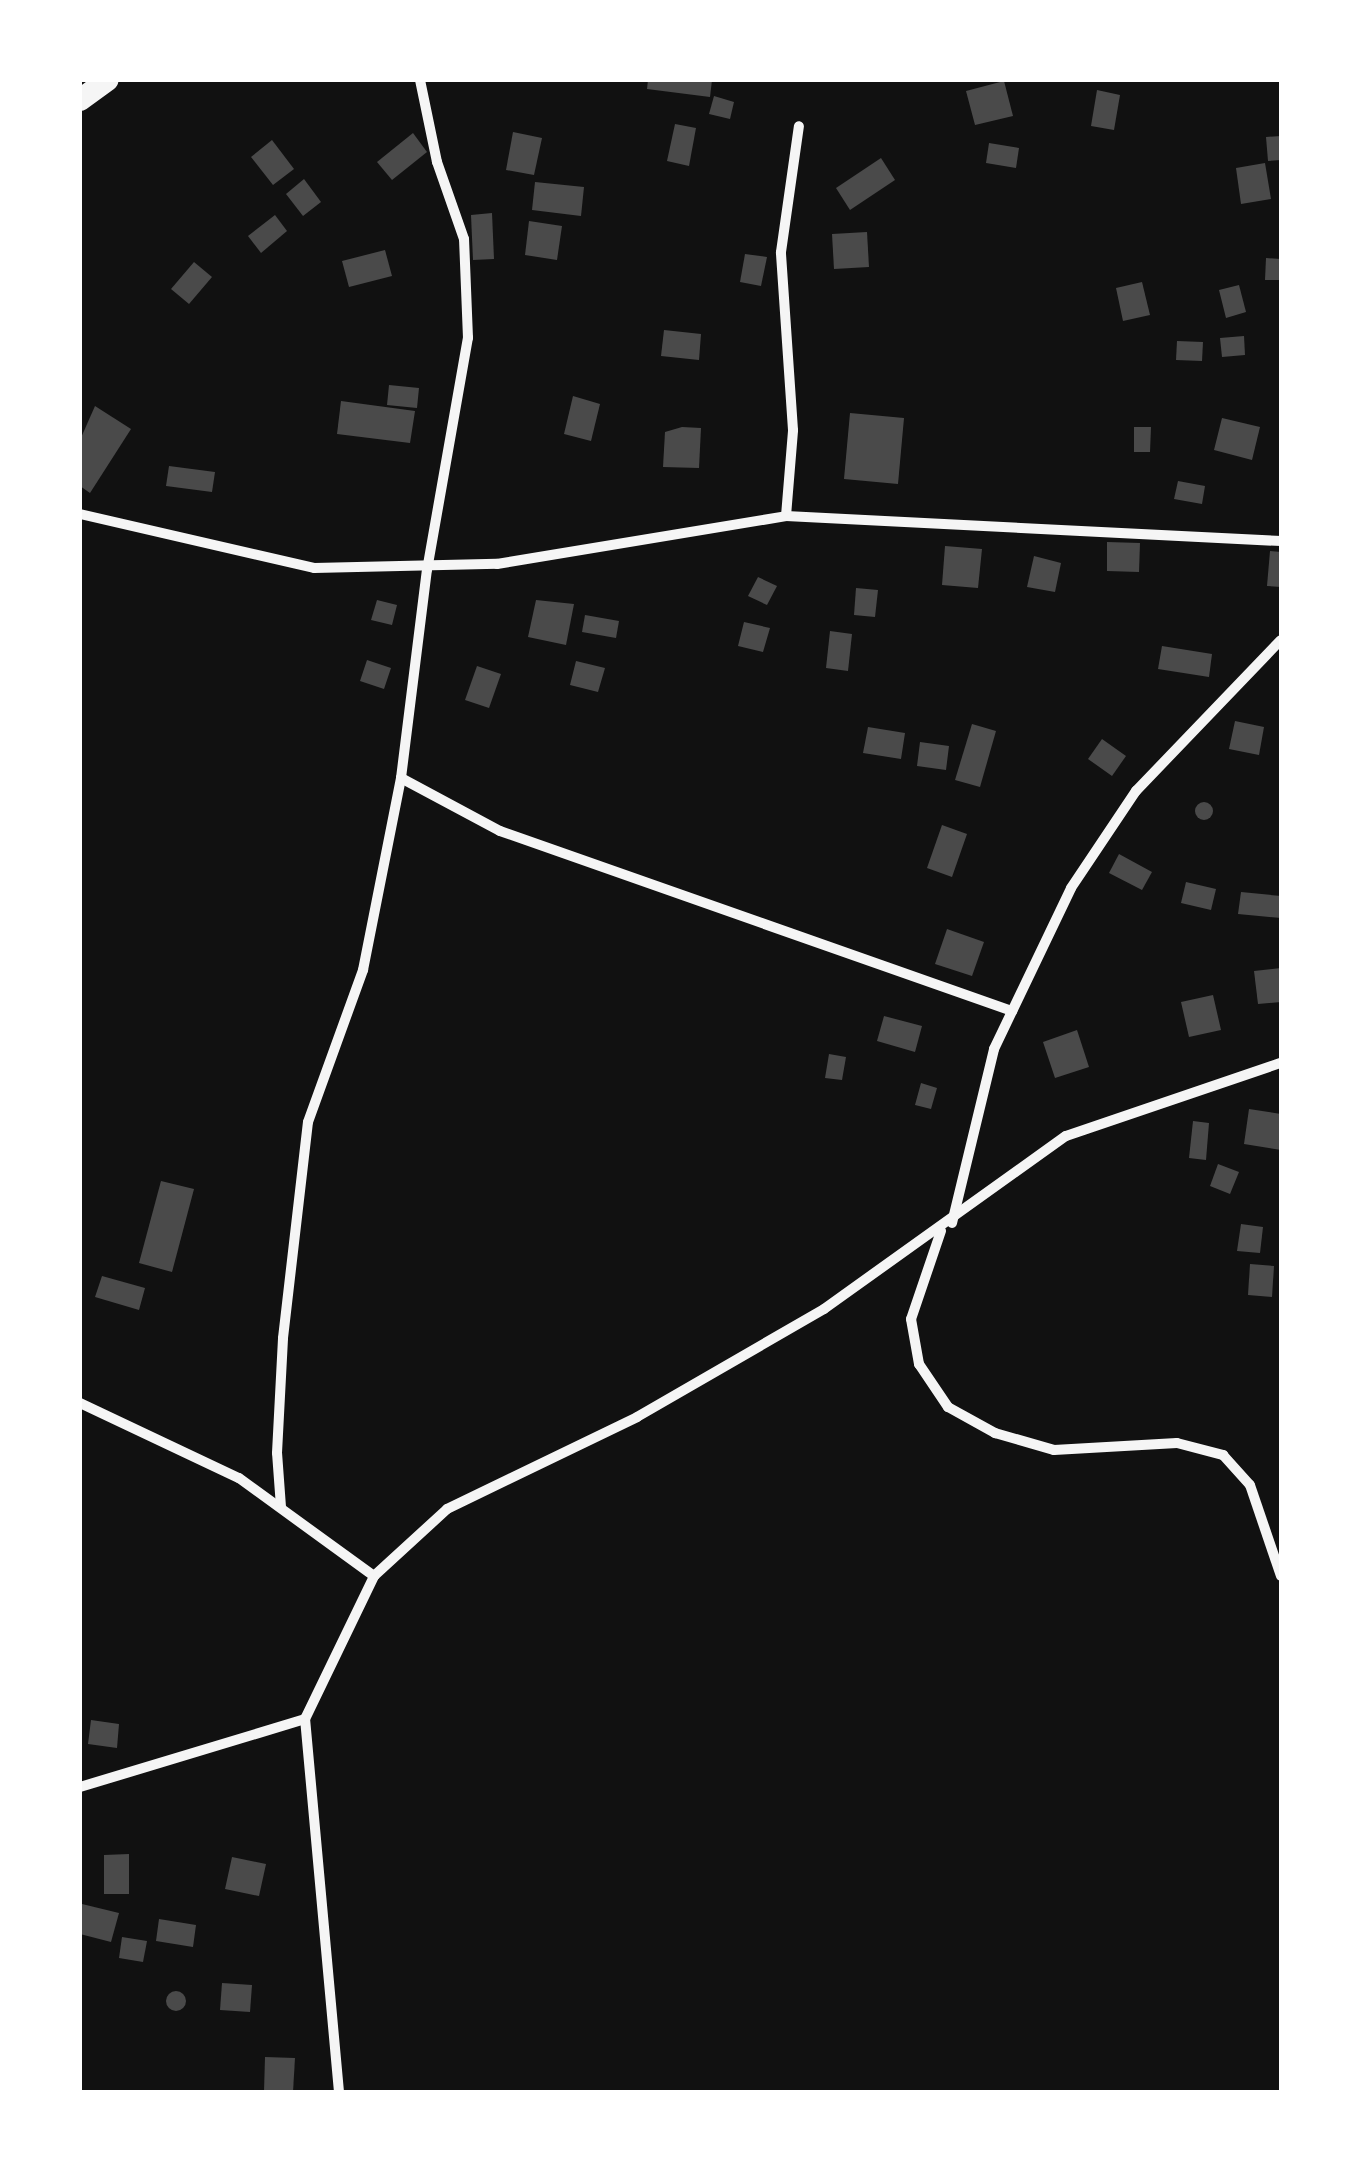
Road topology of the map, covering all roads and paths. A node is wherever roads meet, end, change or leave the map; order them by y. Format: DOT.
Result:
graph roads {
  1 [pos="108,80"];
  2 [pos="420,80"];
  3 [pos="80,100"];
  4 [pos="799,126"];
  5 [pos="80,514"];
  6 [pos="786,516"];
  7 [pos="1281,541"];
  8 [pos="428,570"];
  9 [pos="1281,640"];
  10 [pos="401,778"];
  11 [pos="1012,1011"];
  12 [pos="1281,1063"];
  13 [pos="952,1223"];
  14 [pos="941,1231"];
  15 [pos="80,1402"];
  16 [pos="281,1507"];
  17 [pos="374,1576"];
  18 [pos="1281,1576"];
  19 [pos="305,1719"];
  20 [pos="80,1787"];
  21 [pos="339,2092"];
  1 -- 3 [label="main road"];
  2 -- 8 [label="street"];
  4 -- 6 [label="street"];
  5 -- 8 [label="street"];
  6 -- 7 [label="street"];
  6 -- 8 [label="street"];
  8 -- 10 [label="street"];
  9 -- 11 [label="street"];
  10 -- 11 [label="street"];
  10 -- 16 [label="street"];
  11 -- 13 [label="street"];
  12 -- 13 [label="street"];
  13 -- 14 [label="street"];
  14 -- 17 [label="street"];
  14 -- 18 [label="street"];
  15 -- 16 [label="street"];
  16 -- 17 [label="street"];
  17 -- 19 [label="street"];
  19 -- 20 [label="street"];
  19 -- 21 [label="street"];
}
